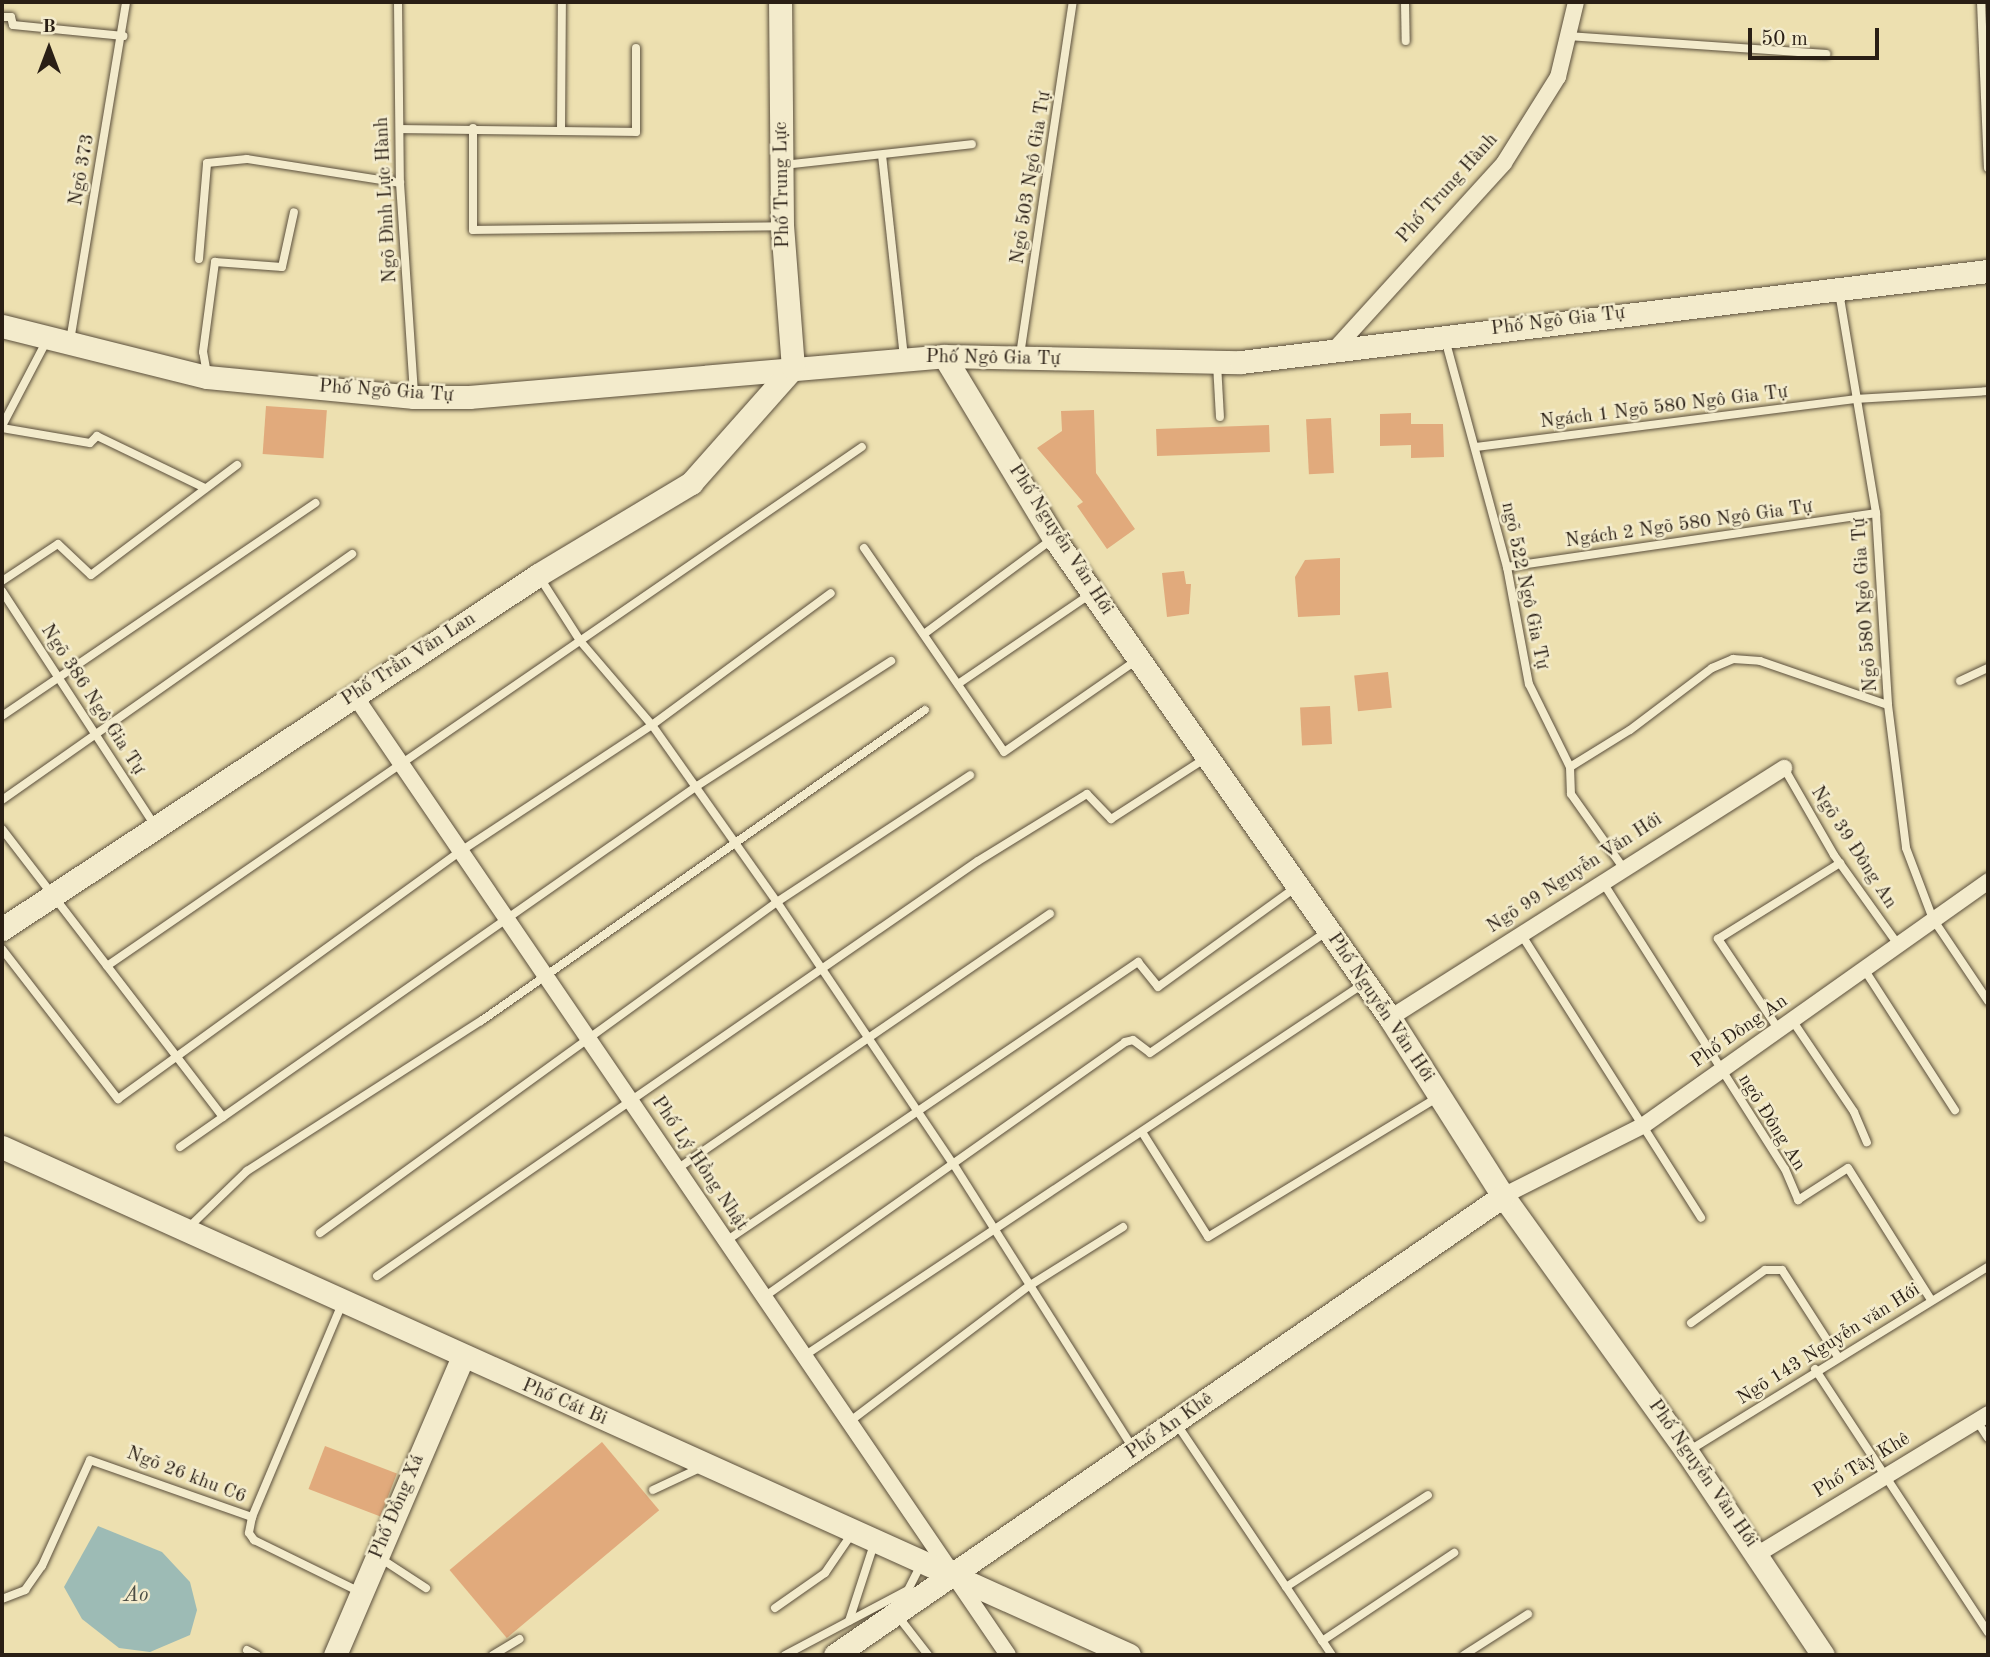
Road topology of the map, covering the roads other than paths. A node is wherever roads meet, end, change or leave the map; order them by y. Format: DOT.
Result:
graph roads {
  1 [pos="126,2"];
  2 [pos="398,2"];
  3 [pos="562,2"];
  4 [pos="780,2"];
  5 [pos="1073,2"];
  6 [pos="1405,2"];
  7 [pos="1576,2"];
  8 [pos="1981,2"];
  9 [pos="2,17"];
  10 [pos="123,36"];
  11 [pos="1568,36"];
  12 [pos="1406,41"];
  13 [pos="635,48"];
  14 [pos="1826,54"];
  15 [pos="473,128"];
  16 [pos="400,129"];
  17 [pos="561,131"];
  18 [pos="972,144"];
  19 [pos="882,155"];
  20 [pos="783,164"];
  21 [pos="1988,168"];
  22 [pos="400,183"];
  23 [pos="294,212"];
  24 [pos="782,225"];
  25 [pos="199,259"];
  26 [pos="1988,271"];
  27 [pos="1839,286"];
  28 [pos="2,326"];
  29 [pos="1444,336"];
  30 [pos="58,342"];
  31 [pos="1335,349"];
  32 [pos="944,356"];
  33 [pos="905,359"];
  34 [pos="1019,359"];
  35 [pos="1217,361"];
  36 [pos="793,368"];
  37 [pos="207,377"];
  38 [pos="1988,391"];
  39 [pos="414,397"];
  40 [pos="1855,399"];
  41 [pos="1220,417"];
  42 [pos="2,427"];
  43 [pos="862,447"];
  44 [pos="1476,447"];
  45 [pos="237,465"];
  46 [pos="205,488"];
  47 [pos="315,503"];
  48 [pos="1876,513"];
  49 [pos="1054,538"];
  50 [pos="864,548"];
  51 [pos="352,554"];
  52 [pos="1507,567"];
  53 [pos="538,575"];
  54 [pos="2,581"];
  55 [pos="2,591"];
  56 [pos="831,593"];
  57 [pos="1093,593"];
  58 [pos="924,634"];
  59 [pos="581,642"];
  60 [pos="1138,659"];
  61 [pos="891,661"];
  62 [pos="1988,668"];
  63 [pos="57,676"];
  64 [pos="1960,681"];
  65 [pos="958,684"];
  66 [pos="355,696"];
  67 [pos="1888,705"];
  68 [pos="925,710"];
  69 [pos="2,716"];
  70 [pos="652,725"];
  71 [pos="96,734"];
  72 [pos="1206,758"];
  73 [pos="402,765"];
  74 [pos="1570,767"];
  75 [pos="1784,768"];
  76 [pos="970,775"];
  77 [pos="697,786"];
  78 [pos="2,800"];
  79 [pos="156,827"];
  80 [pos="2,829"];
  81 [pos="733,840"];
  82 [pos="461,851"];
  83 [pos="1840,863"];
  84 [pos="1622,866"];
  85 [pos="1602,881"];
  86 [pos="1988,881"];
  87 [pos="1297,887"];
  88 [pos="52,895"];
  89 [pos="777,902"];
  90 [pos="1050,914"];
  91 [pos="1933,919"];
  92 [pos="508,921"];
  93 [pos="2,929"];
  94 [pos="1328,930"];
  95 [pos="1521,934"];
  96 [pos="1897,943"];
  97 [pos="2,949"];
  98 [pos="107,966"];
  99 [pos="1864,969"];
  100 [pos="820,971"];
  101 [pos="546,976"];
  102 [pos="1366,983"];
  103 [pos="1988,1001"];
  104 [pos="1390,1018"];
  105 [pos="1792,1020"];
  106 [pos="1779,1030"];
  107 [pos="866,1037"];
  108 [pos="588,1038"];
  109 [pos="178,1055"];
  110 [pos="1720,1071"];
  111 [pos="1440,1096"];
  112 [pos="632,1104"];
  113 [pos="1955,1110"];
  114 [pos="917,1114"];
  115 [pos="223,1117"];
  116 [pos="1644,1125"];
  117 [pos="1142,1132"];
  118 [pos="1867,1142"];
  119 [pos="2,1147"];
  120 [pos="180,1147"];
  121 [pos="954,1164"];
  122 [pos="677,1170"];
  123 [pos="1503,1196"];
  124 [pos="1701,1218"];
  125 [pos="1123,1227"];
  126 [pos="186,1230"];
  127 [pos="995,1230"];
  128 [pos="320,1233"];
  129 [pos="726,1241"];
  130 [pos="1988,1267"];
  131 [pos="377,1276"];
  132 [pos="1029,1286"];
  133 [pos="764,1297"];
  134 [pos="1931,1300"];
  135 [pos="343,1302"];
  136 [pos="1690,1323"];
  137 [pos="804,1356"];
  138 [pos="1838,1357"];
  139 [pos="462,1359"];
  140 [pos="1815,1369"];
  141 [pos="1983,1418"];
  142 [pos="849,1422"];
  143 [pos="1176,1423"];
  144 [pos="1988,1438"];
  145 [pos="1136,1451"];
  146 [pos="1687,1452"];
  147 [pos="708,1464"];
  148 [pos="1884,1478"];
  149 [pos="653,1490"];
  150 [pos="1428,1495"];
  151 [pos="252,1517"];
  152 [pos="855,1529"];
  153 [pos="876,1540"];
  154 [pos="1454,1553"];
  155 [pos="1758,1554"];
  156 [pos="377,1556"];
  157 [pos="922,1562"];
  158 [pos="955,1577"];
  159 [pos="1286,1587"];
  160 [pos="426,1588"];
  161 [pos="361,1593"];
  162 [pos="2,1599"];
  163 [pos="775,1608"];
  164 [pos="897,1615"];
  165 [pos="1528,1615"];
  166 [pos="849,1621"];
  167 [pos="1988,1632"];
  168 [pos="520,1639"];
  169 [pos="1322,1641"];
  170 [pos="247,1650"];
  171 [pos="257,1655"];
  172 [pos="335,1655"];
  173 [pos="493,1655"];
  174 [pos="785,1655"];
  175 [pos="835,1655"];
  176 [pos="928,1655"];
  177 [pos="1008,1655"];
  178 [pos="1129,1655"];
  179 [pos="1332,1655"];
  180 [pos="1464,1655"];
  181 [pos="1823,1655"];
  1 -- 10 [label="lane, Ngõ 373"];
  2 -- 16 [label="lane, Ngõ Đình Lực Hành"];
  3 -- 17 [label="lane"];
  4 -- 20 [label="street, Phố Trung Lực"];
  5 -- 34 [label="lane, Ngõ 503 Ngô Gia Tự"];
  6 -- 12 [label="lane"];
  7 -- 11 [label="street, Phố Trung Hành"];
  8 -- 21 [label="lane"];
  9 -- 10 [label="lane"];
  10 -- 30 [label="lane, Ngõ 373"];
  11 -- 14 [label="lane"];
  11 -- 31 [label="street, Phố Trung Hành"];
  13 -- 17 [label="lane"];
  15 -- 16 [label="lane"];
  15 -- 17 [label="lane"];
  15 -- 24 [label="lane"];
  16 -- 22 [label="lane, Ngõ Đình Lực Hành"];
  18 -- 19 [label="lane"];
  19 -- 20 [label="lane"];
  19 -- 33 [label="lane"];
  20 -- 24 [label="street, Phố Trung Lực"];
  22 -- 25 [label="lane"];
  22 -- 39 [label="lane, Ngõ Đình Lực Hành"];
  23 -- 37 [label="lane"];
  24 -- 36 [label="street, Phố Trung Lực"];
  26 -- 27 [label="street, Phố Ngô Gia Tự"];
  27 -- 29 [label="street, Phố Ngô Gia Tự"];
  27 -- 40 [label="lane, Ngõ 580 Ngô Gia Tự"];
  28 -- 30 [label="street, Phố Ngô Gia Tự"];
  29 -- 31 [label="street, Phố Ngô Gia Tự"];
  29 -- 44 [label="lane, ngõ 522 Ngô Gia Tự"];
  30 -- 37 [label="street, Phố Ngô Gia Tự"];
  30 -- 42 [label="lane"];
  31 -- 35 [label="street, Phố Ngô Gia Tự"];
  32 -- 33 [label="street, Phố Ngô Gia Tự"];
  32 -- 34 [label="street, Phố Ngô Gia Tự"];
  32 -- 49 [label="street, Phố Nguyễn Văn Hới"];
  33 -- 36 [label="street, Phố Ngô Gia Tự"];
  34 -- 35 [label="street, Phố Ngô Gia Tự"];
  35 -- 41 [label="lane"];
  36 -- 39 [label="street, Phố Ngô Gia Tự"];
  36 -- 53 [label="street, Phố Trần Văn Lan"];
  37 -- 39 [label="street, Phố Ngô Gia Tự"];
  38 -- 40 [label="lane, Ngách 1 Ngõ 580 Ngô Gia Tự"];
  40 -- 44 [label="lane, Ngách 1 Ngõ 580 Ngô Gia Tự"];
  40 -- 48 [label="lane, Ngõ 580 Ngô Gia Tự"];
  42 -- 46 [label="lane"];
  43 -- 59 [label="lane"];
  44 -- 52 [label="lane, ngõ 522 Ngô Gia Tự"];
  45 -- 46 [label="lane"];
  46 -- 54 [label="lane"];
  47 -- 63 [label="lane"];
  48 -- 52 [label="lane, Ngách 2 Ngõ 580 Ngô Gia Tự"];
  48 -- 67 [label="lane, Ngõ 580 Ngô Gia Tự"];
  49 -- 57 [label="street, Phố Nguyễn Văn Hới"];
  49 -- 58 [label="lane"];
  50 -- 58 [label="lane"];
  51 -- 71 [label="lane"];
  52 -- 74 [label="lane, ngõ 522 Ngô Gia Tự"];
  53 -- 59 [label="lane"];
  53 -- 66 [label="street, Phố Trần Văn Lan"];
  55 -- 63 [label="lane, Ngõ 386 Ngô Gia Tự"];
  56 -- 70 [label="lane"];
  57 -- 60 [label="street, Phố Nguyễn Văn Hới"];
  57 -- 65 [label="lane"];
  58 -- 65 [label="lane"];
  59 -- 70 [label="lane"];
  59 -- 73 [label="lane"];
  60 -- 65 [label="lane"];
  60 -- 72 [label="street, Phố Nguyễn Văn Hới"];
  61 -- 77 [label="lane"];
  62 -- 64 [label="lane"];
  63 -- 69 [label="lane"];
  63 -- 71 [label="lane, Ngõ 386 Ngô Gia Tự"];
  66 -- 73 [label="street, Phố Lý Hồng Nhật"];
  66 -- 79 [label="street, Phố Trần Văn Lan"];
  67 -- 74 [label="lane"];
  67 -- 91 [label="lane, Ngõ 580 Ngô Gia Tự"];
  68 -- 81 [label="lane"];
  70 -- 77 [label="lane"];
  70 -- 82 [label="lane"];
  71 -- 78 [label="lane"];
  71 -- 79 [label="lane, Ngõ 386 Ngô Gia Tự"];
  72 -- 87 [label="street, Phố Nguyễn Văn Hới"];
  72 -- 100 [label="lane"];
  73 -- 82 [label="street, Phố Lý Hồng Nhật"];
  73 -- 98 [label="lane"];
  74 -- 84 [label="lane, ngõ 522 Ngô Gia Tự"];
  75 -- 83 [label="lane, Ngõ 39 Đông An"];
  75 -- 84 [label="street, Ngõ 99 Nguyễn Văn Hới"];
  76 -- 89 [label="lane"];
  77 -- 81 [label="lane"];
  77 -- 92 [label="lane"];
  79 -- 88 [label="street, Phố Trần Văn Lan"];
  80 -- 88 [label="lane"];
  81 -- 89 [label="lane"];
  81 -- 101 [label="lane"];
  82 -- 92 [label="street, Phố Lý Hồng Nhật"];
  82 -- 109 [label="lane"];
  83 -- 96 [label="lane, Ngõ 39 Đông An"];
  83 -- 106 [label="lane"];
  84 -- 85 [label="street, Ngõ 99 Nguyễn Văn Hới"];
  85 -- 95 [label="street, Ngõ 99 Nguyễn Văn Hới"];
  85 -- 110 [label="lane, ngõ Đông An"];
  86 -- 91 [label="street, Phố Đông An"];
  87 -- 94 [label="street, Phố Nguyễn Văn Hới"];
  87 -- 114 [label="lane"];
  88 -- 93 [label="street, Phố Trần Văn Lan"];
  88 -- 98 [label="lane"];
  89 -- 100 [label="lane"];
  89 -- 108 [label="lane"];
  90 -- 107 [label="lane"];
  91 -- 96 [label="street, Phố Đông An"];
  91 -- 103 [label="lane, Ngõ 580 Ngô Gia Tự"];
  92 -- 101 [label="street, Phố Lý Hồng Nhật"];
  92 -- 115 [label="lane"];
  94 -- 102 [label="street, Phố Nguyễn Văn Hới"];
  94 -- 121 [label="lane"];
  95 -- 104 [label="street, Ngõ 99 Nguyễn Văn Hới"];
  95 -- 116 [label="lane"];
  96 -- 99 [label="street, Phố Đông An"];
  97 -- 109 [label="lane"];
  98 -- 109 [label="lane"];
  99 -- 105 [label="street, Phố Đông An"];
  99 -- 113 [label="lane"];
  100 -- 107 [label="lane"];
  100 -- 112 [label="lane"];
  101 -- 108 [label="street, Phố Lý Hồng Nhật"];
  101 -- 126 [label="lane"];
  102 -- 104 [label="street, Phố Nguyễn Văn Hới"];
  102 -- 117 [label="lane"];
  104 -- 111 [label="street, Phố Nguyễn Văn Hới"];
  105 -- 106 [label="street, Phố Đông An"];
  105 -- 118 [label="lane"];
  106 -- 110 [label="street, Phố Đông An"];
  107 -- 114 [label="lane"];
  107 -- 122 [label="lane"];
  108 -- 112 [label="street, Phố Lý Hồng Nhật"];
  108 -- 128 [label="lane"];
  109 -- 115 [label="lane"];
  110 -- 116 [label="street, Phố Đông An"];
  110 -- 134 [label="lane, ngõ Đông An"];
  111 -- 117 [label="lane"];
  111 -- 123 [label="street, Phố Nguyễn Văn Hới"];
  112 -- 122 [label="street, Phố Lý Hồng Nhật"];
  112 -- 131 [label="lane"];
  114 -- 121 [label="lane"];
  114 -- 129 [label="lane"];
  115 -- 120 [label="lane"];
  116 -- 123 [label="street, Phố Đông An"];
  116 -- 124 [label="lane"];
  117 -- 127 [label="lane"];
  119 -- 126 [label="street, Phố Cát Bi"];
  121 -- 127 [label="lane"];
  121 -- 133 [label="lane"];
  122 -- 129 [label="street, Phố Lý Hồng Nhật"];
  123 -- 143 [label="street, Phố An Khê"];
  123 -- 146 [label="street, Phố Nguyễn Văn Hới"];
  125 -- 132 [label="lane"];
  126 -- 135 [label="street, Phố Cát Bi"];
  127 -- 132 [label="lane"];
  127 -- 137 [label="lane"];
  129 -- 133 [label="street, Phố Lý Hồng Nhật"];
  130 -- 134 [label="lane, Ngõ 143 Nguyễn văn Hới"];
  132 -- 142 [label="lane"];
  132 -- 145 [label="lane"];
  133 -- 137 [label="street, Phố Lý Hồng Nhật"];
  134 -- 138 [label="lane, Ngõ 143 Nguyễn văn Hới"];
  135 -- 139 [label="street, Phố Cát Bi"];
  135 -- 151 [label="lane, Ngõ 26 khu C6"];
  136 -- 138 [label="lane"];
  137 -- 142 [label="street, Phố Lý Hồng Nhật"];
  138 -- 140 [label="lane, Ngõ 143 Nguyễn văn Hới"];
  139 -- 147 [label="street, Phố Cát Bi"];
  139 -- 156 [label="street, Phố Đồng Xá"];
  140 -- 146 [label="lane, Ngõ 143 Nguyễn văn Hới"];
  140 -- 148 [label="lane"];
  141 -- 144 [label="lane"];
  141 -- 148 [label="street, Phố Tây Khê"];
  142 -- 158 [label="street, Phố Lý Hồng Nhật"];
  143 -- 145 [label="street, Phố An Khê"];
  143 -- 159 [label="lane"];
  145 -- 158 [label="street, Phố An Khê"];
  146 -- 155 [label="street, Phố Nguyễn Văn Hới"];
  147 -- 149 [label="lane"];
  147 -- 152 [label="street, Phố Cát Bi"];
  148 -- 155 [label="street, Phố Tây Khê"];
  148 -- 167 [label="lane"];
  150 -- 159 [label="lane"];
  151 -- 161 [label="lane"];
  151 -- 162 [label="lane, Ngõ 26 khu C6"];
  152 -- 153 [label="street, Phố Cát Bi"];
  152 -- 163 [label="lane"];
  153 -- 157 [label="street, Phố Cát Bi"];
  153 -- 166 [label="lane"];
  154 -- 169 [label="lane"];
  155 -- 181 [label="street, Phố Nguyễn Văn Hới"];
  156 -- 160 [label="lane"];
  156 -- 161 [label="street, Phố Đồng Xá"];
  157 -- 158 [label="street, Phố Cát Bi"];
  157 -- 166 [label="lane"];
  158 -- 164 [label="street, Phố An Khê"];
  158 -- 177 [label="street, Phố Lý Hồng Nhật"];
  158 -- 178 [label="street, Phố Cát Bi"];
  159 -- 169 [label="lane"];
  161 -- 172 [label="street, Phố Đồng Xá"];
  164 -- 175 [label="street, Phố An Khê"];
  164 -- 176 [label="lane"];
  165 -- 180 [label="lane"];
  166 -- 174 [label="lane"];
  168 -- 173 [label="lane"];
  169 -- 179 [label="lane"];
  170 -- 171 [label="lane"];
}
